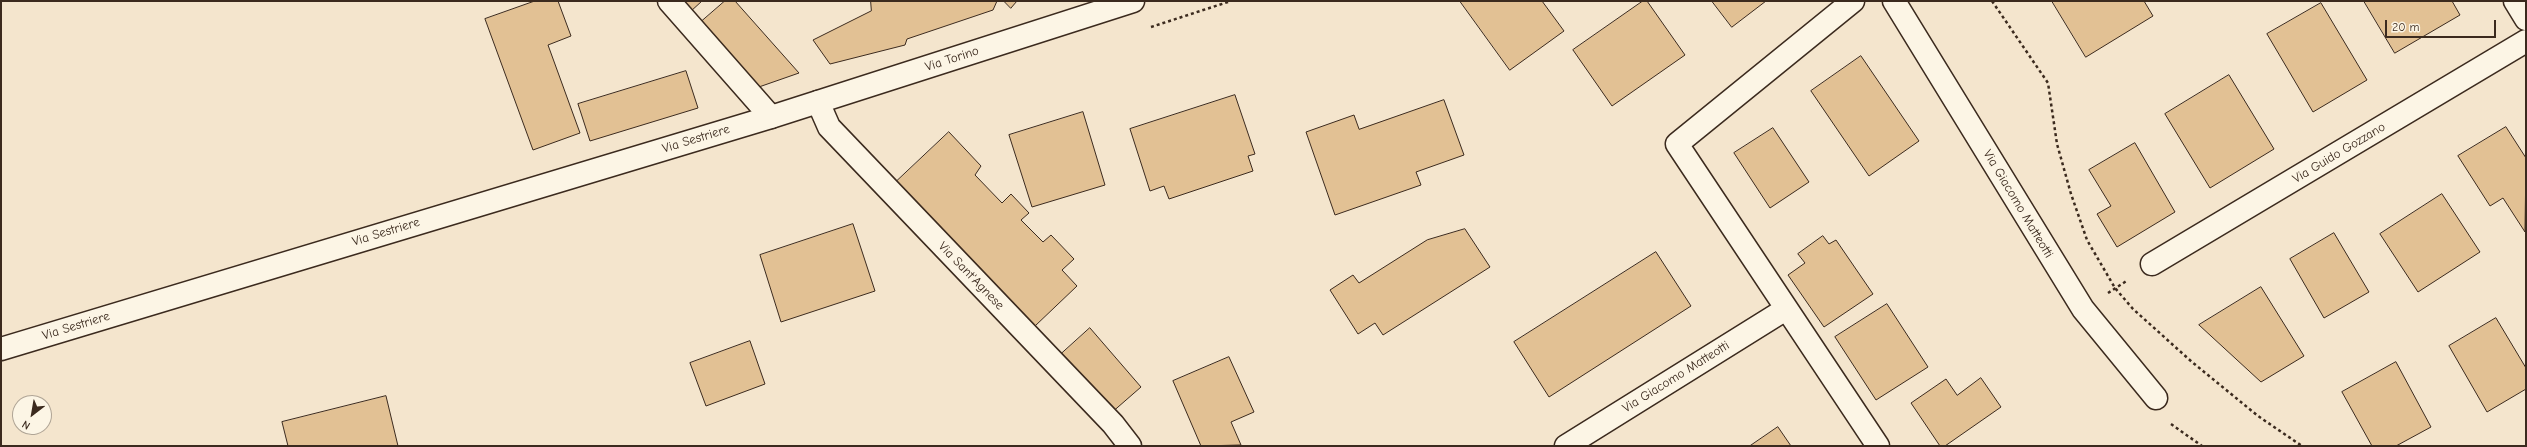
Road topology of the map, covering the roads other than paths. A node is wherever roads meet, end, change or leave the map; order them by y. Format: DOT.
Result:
graph roads {
  1 [pos="669,1"];
  2 [pos="1133,1"];
  3 [pos="1853,1"];
  4 [pos="1894,1"];
  5 [pos="2515,1"];
  6 [pos="2526,19"];
  7 [pos="2526,41"];
  8 [pos="818,102"];
  9 [pos="771,117"];
  10 [pos="2152,264"];
  11 [pos="1786,309"];
  12 [pos="1,349"];
  13 [pos="2156,398"];
  14 [pos="1130,446"];
  15 [pos="1566,446"];
  16 [pos="1878,446"];
  1 -- 9 [label="street"];
  2 -- 8 [label="street, Via Torino"];
  3 -- 11 [label="street"];
  4 -- 13 [label="street, Via Giacomo Matteotti"];
  5 -- 6 [label="street"];
  7 -- 10 [label="street, Via Guido Gozzano"];
  8 -- 9 [label="street, Via Torino"];
  8 -- 14 [label="street, Via Sant'Agnese"];
  9 -- 12 [label="street, Via Sestriere"];
  11 -- 15 [label="street, Via Giacomo Matteotti"];
  11 -- 16 [label="street"];
}
